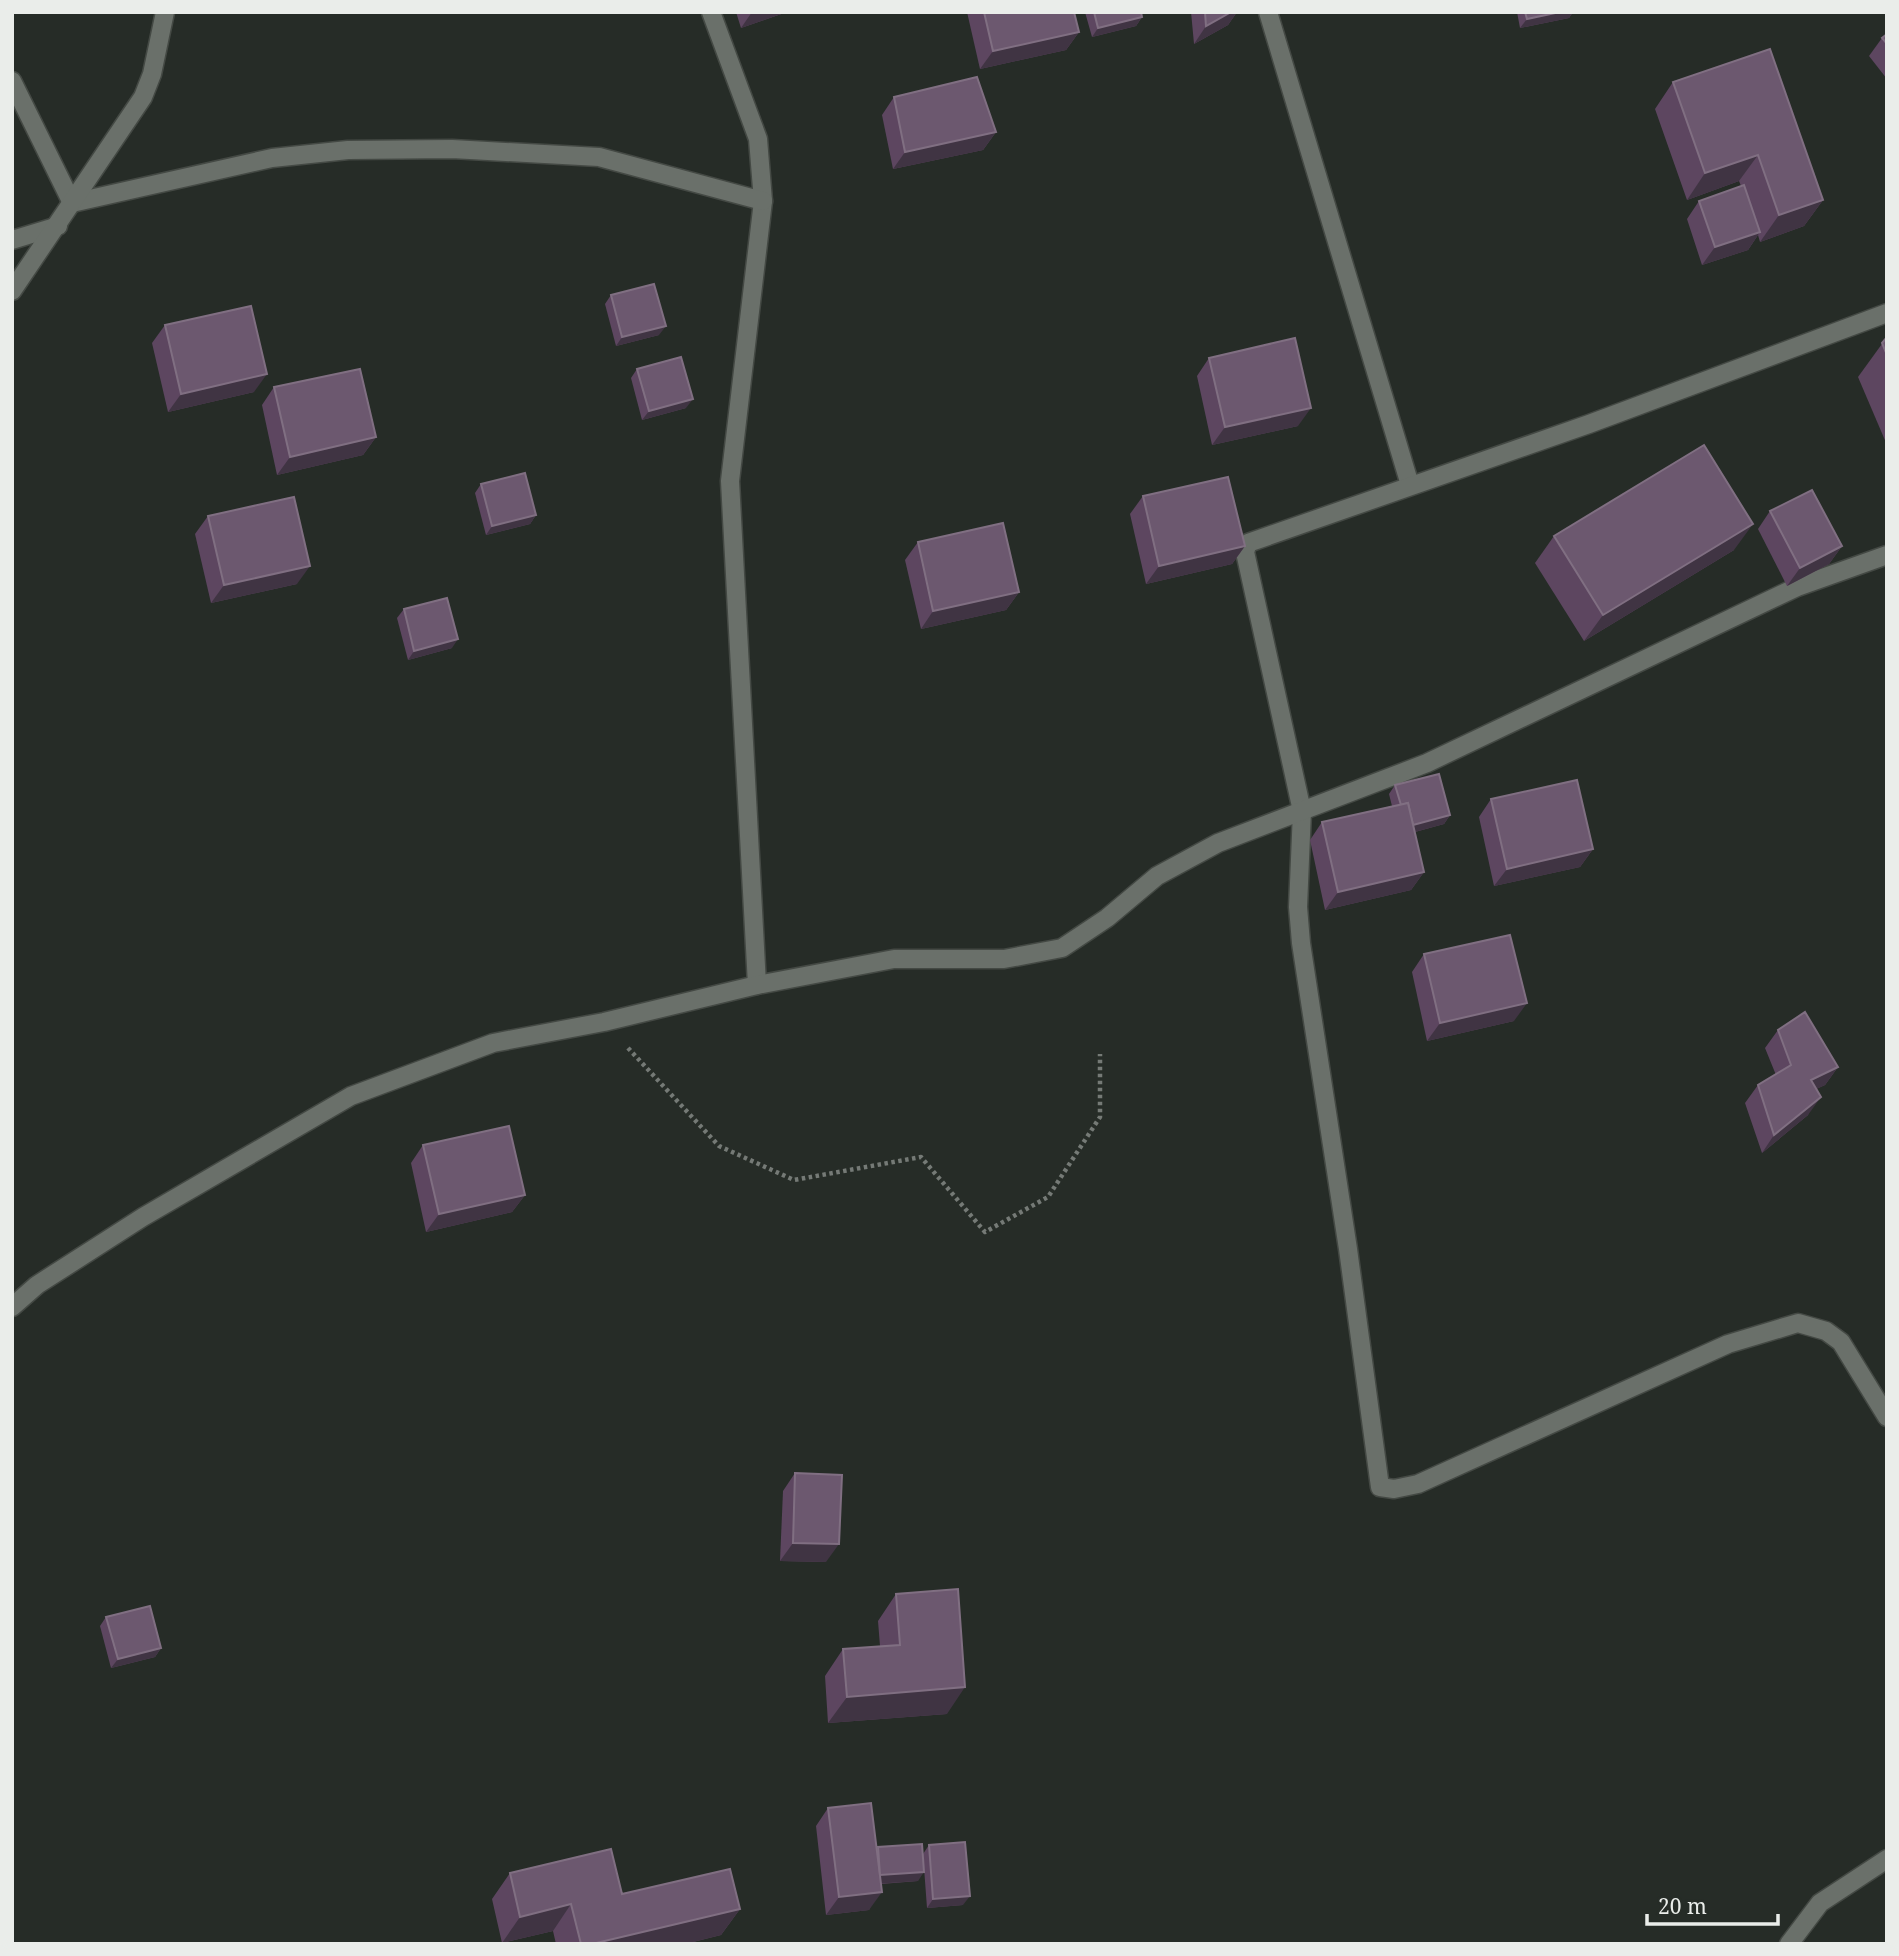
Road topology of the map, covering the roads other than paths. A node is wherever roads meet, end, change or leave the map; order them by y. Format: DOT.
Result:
graph roads {
  1 [pos="165,12"];
  2 [pos="711,12"];
  3 [pos="1268,12"];
  4 [pos="12,80"];
  5 [pos="763,201"];
  6 [pos="72,203"];
  7 [pos="58,226"];
  8 [pos="12,240"];
  9 [pos="12,291"];
  10 [pos="1887,313"];
  11 [pos="1410,485"];
  12 [pos="1887,555"];
  13 [pos="1302,811"];
  14 [pos="757,985"];
  15 [pos="12,1307"];
  16 [pos="1887,1417"];
  17 [pos="1887,1858"];
  18 [pos="1789,1944"];
  1 -- 6 [label="street"];
  2 -- 5 [label="street"];
  3 -- 11 [label="street"];
  4 -- 6 [label="street"];
  5 -- 6 [label="street"];
  5 -- 14 [label="street"];
  6 -- 7 [label="street"];
  7 -- 8 [label="street"];
  7 -- 9 [label="street"];
  10 -- 11 [label="street"];
  11 -- 13 [label="street"];
  12 -- 13 [label="street"];
  13 -- 14 [label="street"];
  13 -- 16 [label="street"];
  14 -- 15 [label="street"];
  17 -- 18 [label="street"];
}
